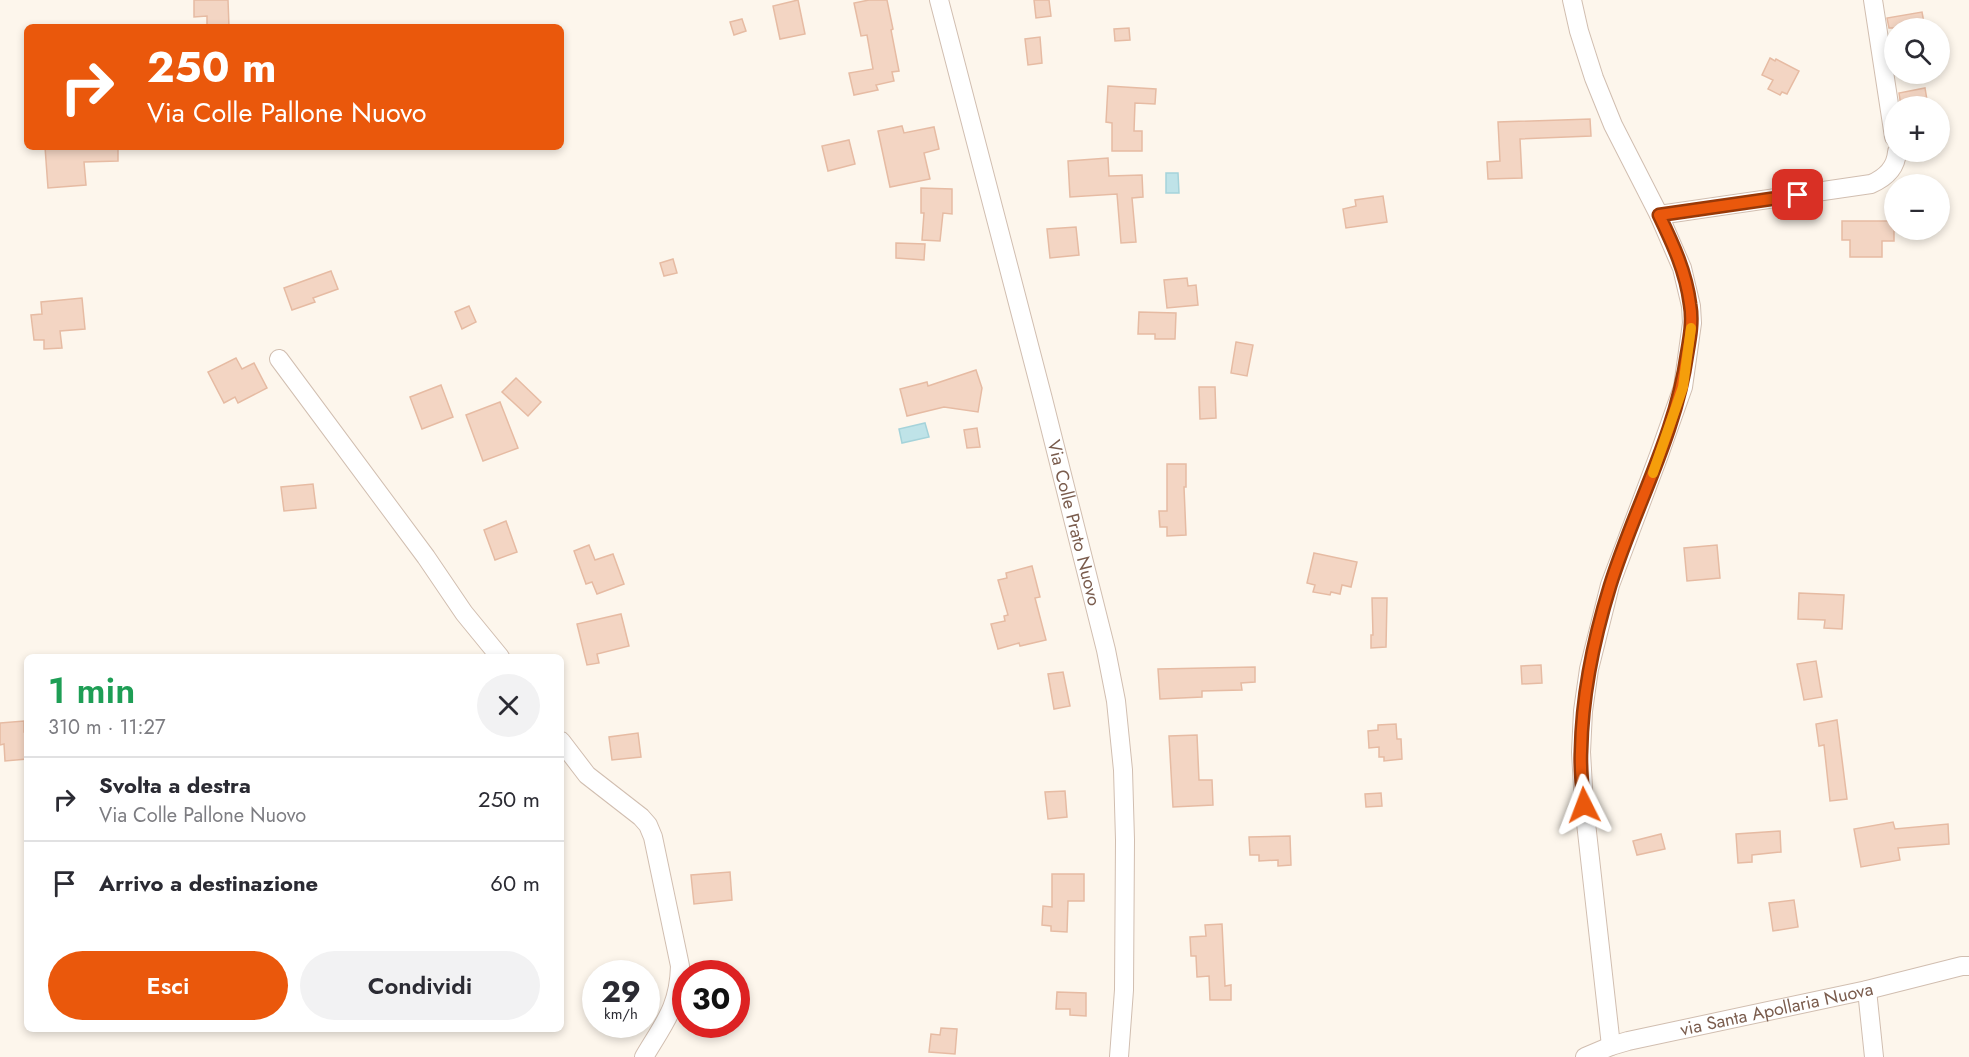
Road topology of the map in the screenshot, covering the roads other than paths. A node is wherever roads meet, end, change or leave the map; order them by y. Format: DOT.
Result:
graph roads {
  1 [pos="939,0"];
  2 [pos="1572,0"];
  3 [pos="1874,0"];
  4 [pos="1888,96"];
  5 [pos="1895,162"];
  6 [pos="1659,215"];
  7 [pos="279,359"];
  8 [pos="498,654"];
  9 [pos="564,745"];
  10 [pos="1969,966"];
  11 [pos="1867,990"];
  12 [pos="1611,1046"];
  13 [pos="644,1057"];
  14 [pos="1119,1057"];
  15 [pos="1585,1057"];
  16 [pos="1874,1057"];
  1 -- 14 [label="street, Via Colle Prato Nuovo"];
  2 -- 6 [label="street"];
  3 -- 4 [label="street"];
  5 -- 6 [label="street"];
  6 -- 12 [label="street"];
  7 -- 8 [label="street"];
  9 -- 13 [label="street"];
  10 -- 11 [label="street, via Santa Apollaria Nuova"];
  11 -- 12 [label="street, via Santa Apollaria Nuova"];
  11 -- 16 [label="street"];
  12 -- 15 [label="street, via Santa Apollaria Nuova"];
}
